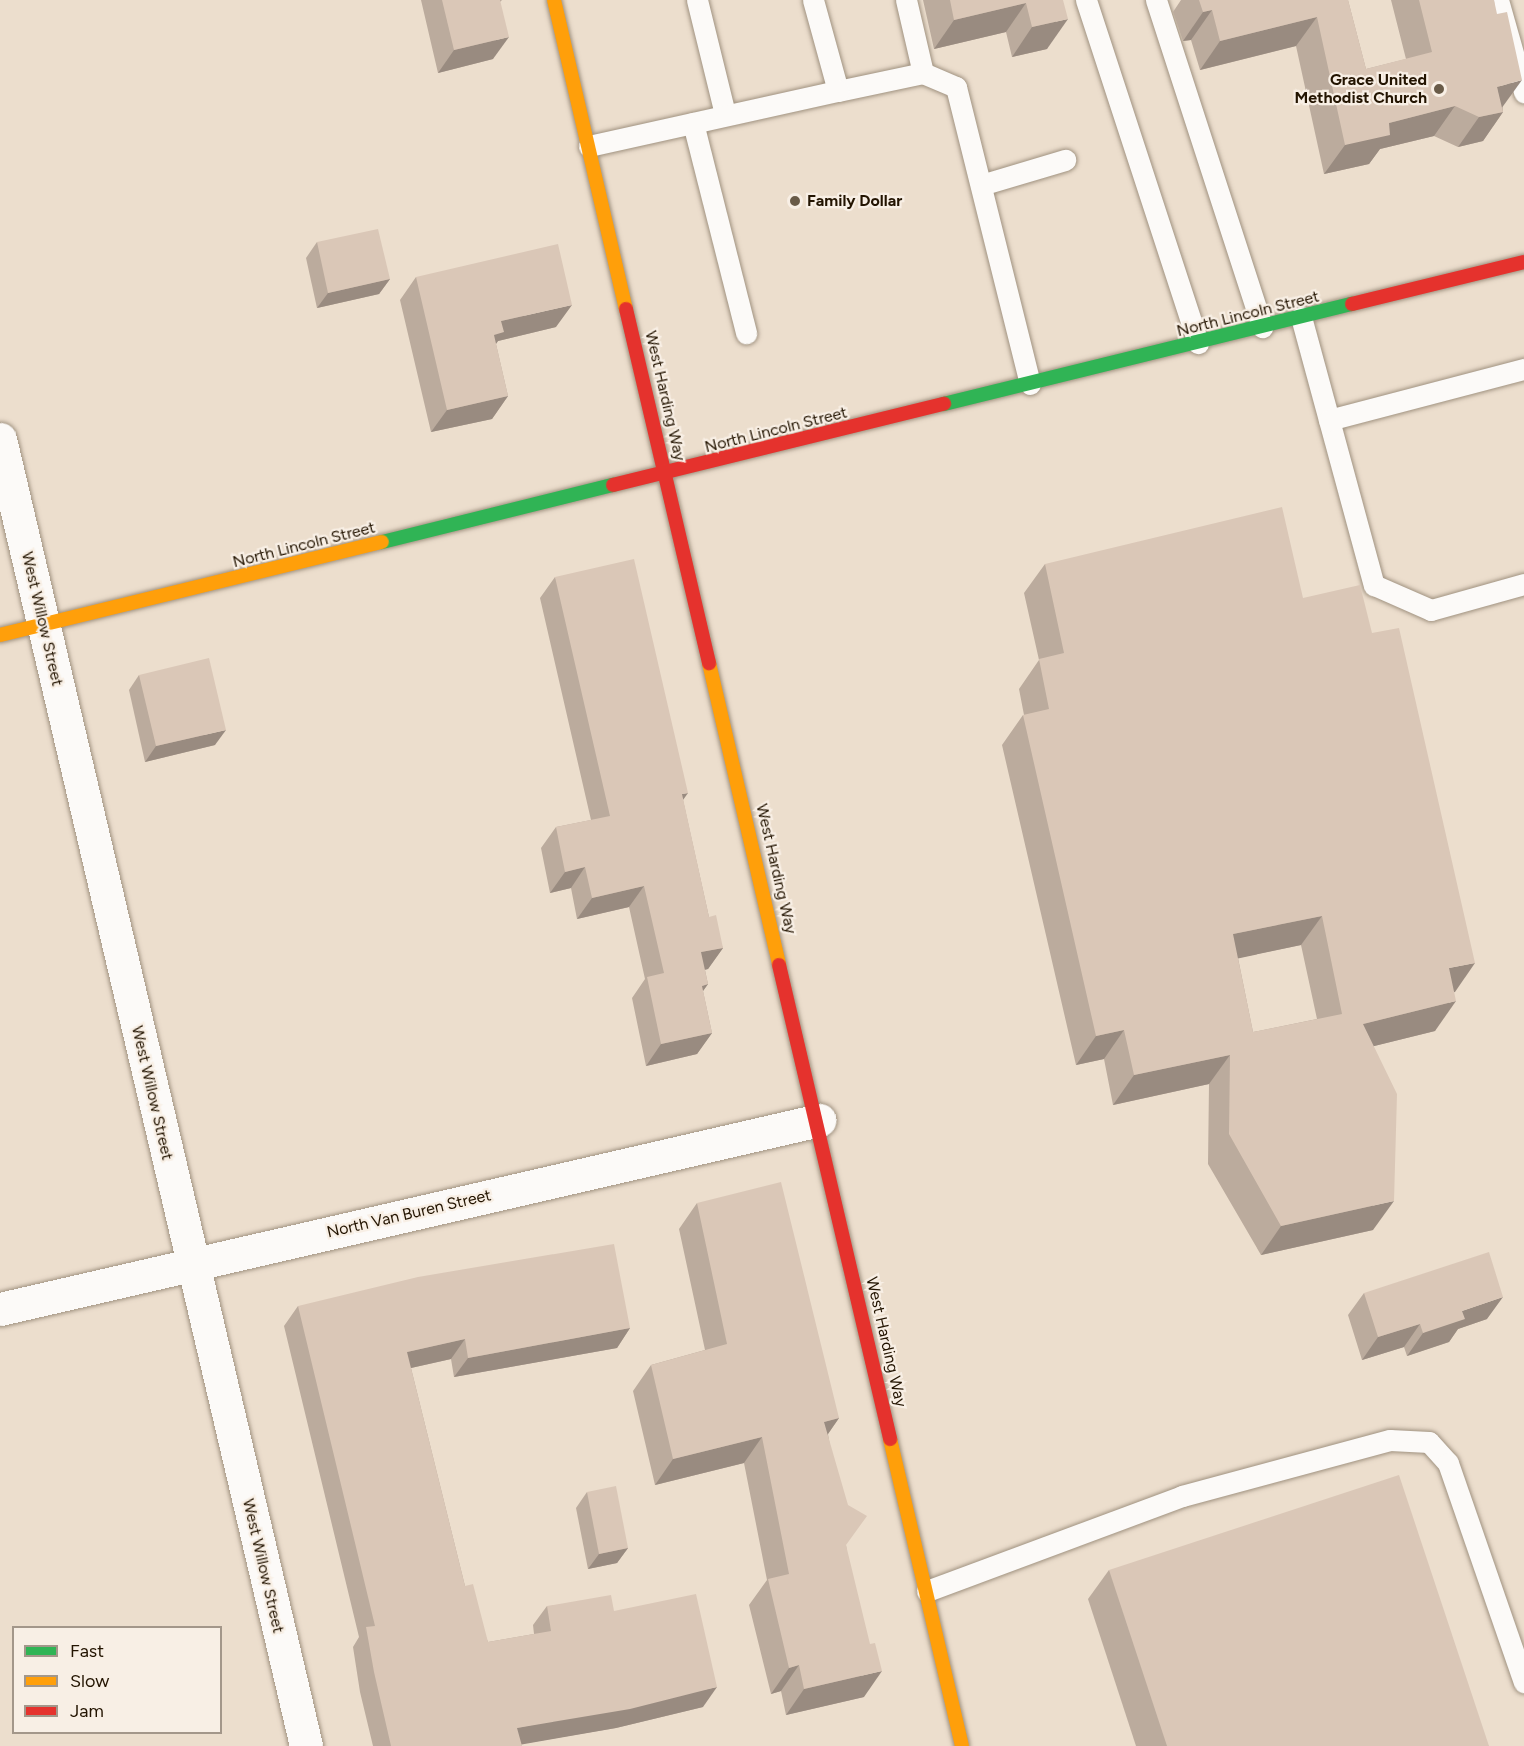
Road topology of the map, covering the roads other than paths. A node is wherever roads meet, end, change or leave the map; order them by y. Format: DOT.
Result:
graph roads {
  1 [pos="554,0"];
  2 [pos="697,0"];
  3 [pos="813,0"];
  4 [pos="906,0"];
  5 [pos="1086,0"];
  6 [pos="1156,0"];
  7 [pos="1498,0"];
  8 [pos="923,73"];
  9 [pos="838,91"];
  10 [pos="1524,92"];
  11 [pos="725,114"];
  12 [pos="693,123"];
  13 [pos="589,146"];
  14 [pos="1065,160"];
  15 [pos="981,185"];
  16 [pos="1524,262"];
  17 [pos="1300,317"];
  18 [pos="1262,327"];
  19 [pos="746,333"];
  20 [pos="1198,343"];
  21 [pos="1524,369"];
  22 [pos="1030,384"];
  23 [pos="1329,420"];
  24 [pos="0,439"];
  25 [pos="667,474"];
  26 [pos="1524,584"];
  27 [pos="43,624"];
  28 [pos="0,634"];
  29 [pos="819,1120"];
  30 [pos="192,1264"];
  31 [pos="0,1309"];
  32 [pos="927,1591"];
  33 [pos="1524,1682"];
  34 [pos="306,1746"];
  35 [pos="962,1746"];
  1 -- 13 [label="street, West Harding Way"];
  2 -- 11 [label="lane"];
  3 -- 9 [label="lane"];
  4 -- 8 [label="lane"];
  5 -- 20 [label="lane"];
  6 -- 18 [label="lane"];
  7 -- 10 [label="lane"];
  8 -- 9 [label="lane"];
  8 -- 15 [label="lane"];
  9 -- 11 [label="lane"];
  11 -- 12 [label="lane"];
  12 -- 13 [label="lane"];
  12 -- 19 [label="lane"];
  13 -- 25 [label="street, West Harding Way"];
  14 -- 15 [label="lane"];
  15 -- 22 [label="lane"];
  16 -- 17 [label="street, North Lincoln Street"];
  17 -- 18 [label="street, North Lincoln Street"];
  17 -- 23 [label="lane"];
  18 -- 20 [label="street, North Lincoln Street"];
  20 -- 22 [label="street, North Lincoln Street"];
  21 -- 23 [label="lane"];
  22 -- 25 [label="street, North Lincoln Street"];
  23 -- 26 [label="lane"];
  24 -- 27 [label="street, West Willow Street"];
  25 -- 27 [label="street, North Lincoln Street"];
  25 -- 29 [label="street, West Harding Way"];
  27 -- 28 [label="street, North Lincoln Street"];
  27 -- 30 [label="street, West Willow Street"];
  29 -- 30 [label="street, North Van Buren Street"];
  29 -- 32 [label="street, West Harding Way"];
  30 -- 31 [label="street, North Van Buren Street"];
  30 -- 34 [label="street, West Willow Street"];
  32 -- 33 [label="lane"];
  32 -- 35 [label="street, West Harding Way"];
}
